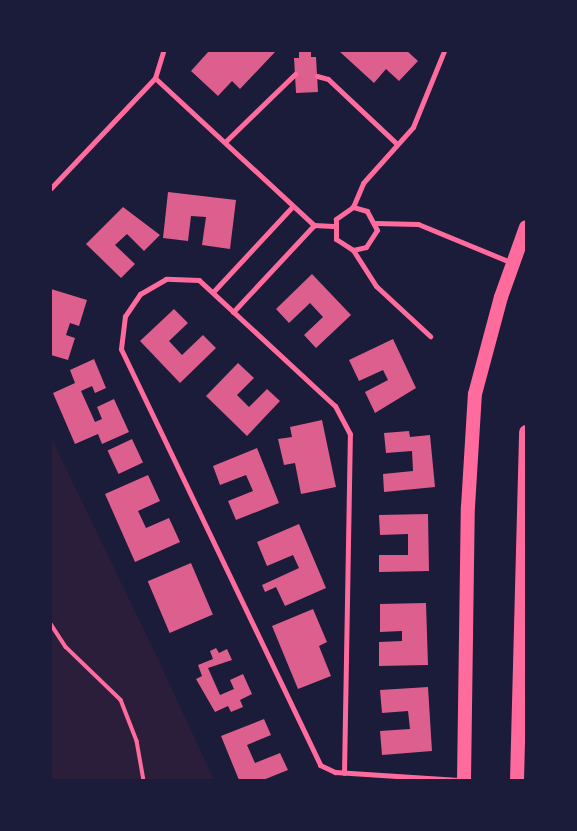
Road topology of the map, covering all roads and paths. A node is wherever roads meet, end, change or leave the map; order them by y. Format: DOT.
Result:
graph roads {
  1 [pos="163,51"];
  2 [pos="444,51"];
  3 [pos="295,74"];
  4 [pos="317,76"];
  5 [pos="155,78"];
  6 [pos="225,142"];
  7 [pos="397,144"];
  8 [pos="51,188"];
  9 [pos="293,206"];
  10 [pos="353,207"];
  11 [pos="376,223"];
  12 [pos="314,225"];
  13 [pos="333,226"];
  14 [pos="526,226"];
  15 [pos="353,250"];
  16 [pos="520,265"];
  17 [pos="213,292"];
  18 [pos="233,312"];
  19 [pos="430,336"];
  20 [pos="526,432"];
  21 [pos="51,624"];
  22 [pos="344,773"];
  23 [pos="144,780"];
  24 [pos="461,780"];
  25 [pos="517,780"];
  1 -- 5 [label="lane"];
  2 -- 7 [label="lane"];
  3 -- 6 [label="lane"];
  4 -- 7 [label="lane"];
  5 -- 6 [label="lane"];
  5 -- 8 [label="lane"];
  6 -- 9 [label="lane"];
  7 -- 10 [label="lane"];
  9 -- 12 [label="lane"];
  9 -- 17 [label="lane"];
  10 -- 11 [label="lane"];
  10 -- 13 [label="lane"];
  11 -- 15 [label="lane"];
  11 -- 16 [label="lane"];
  12 -- 13 [label="lane"];
  12 -- 18 [label="lane"];
  13 -- 15 [label="lane"];
  14 -- 16 [label="main road"];
  15 -- 19 [label="lane"];
  16 -- 24 [label="main road"];
  17 -- 18 [label="lane"];
  17 -- 22 [label="lane"];
  18 -- 22 [label="lane"];
  20 -- 25 [label="main road"];
  21 -- 23 [label="path"];
  22 -- 24 [label="lane"];
}
